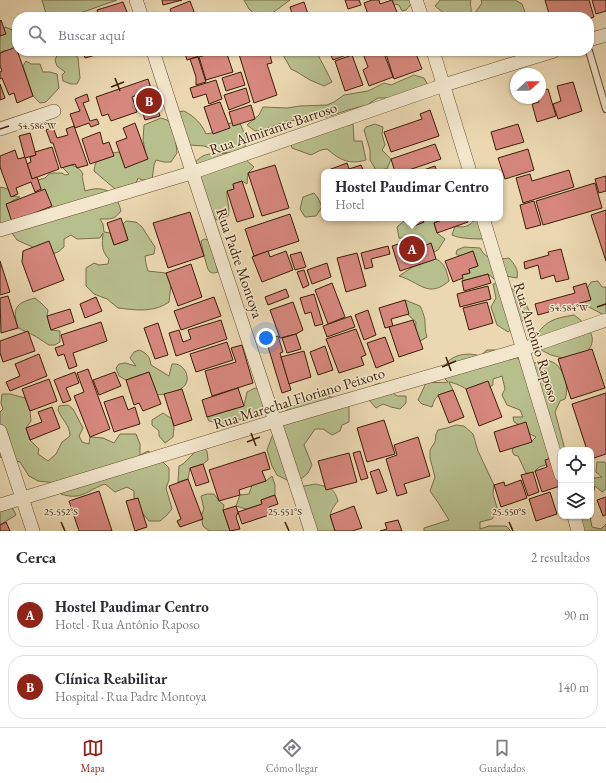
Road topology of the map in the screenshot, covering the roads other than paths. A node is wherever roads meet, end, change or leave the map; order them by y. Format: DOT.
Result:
graph roads {
  1 [pos="136,0"];
  2 [pos="416,0"];
  3 [pos="140,12"];
  4 [pos="420,12"];
  5 [pos="606,35"];
  6 [pos="594,39"];
  7 [pos="155,56"];
  8 [pos="435,56"];
  9 [pos="538,56"];
  10 [pos="590,56"];
  11 [pos="444,85"];
  12 [pos="606,109"];
  13 [pos="54,112"];
  14 [pos="0,129"];
  15 [pos="469,169"];
  16 [pos="192,173"];
  17 [pos="484,221"];
  18 [pos="0,230"];
  19 [pos="606,320"];
  20 [pos="522,349"];
  21 [pos="275,421"];
  22 [pos="0,431"];
  23 [pos="558,465"];
  24 [pos="22,498"];
  25 [pos="0,505"];
  26 [pos="575,519"];
  27 [pos="33,531"];
  28 [pos="310,531"];
  29 [pos="578,531"];
  1 -- 3 [label="street"];
  2 -- 4 [label="street"];
  5 -- 6 [label="street"];
  7 -- 16 [label="street, Rua Padre Montoya"];
  8 -- 11 [label="street"];
  9 -- 11 [label="street, Rua Almirante Barroso"];
  10 -- 12 [label="lane"];
  11 -- 15 [label="street"];
  11 -- 16 [label="street, Rua Almirante Barroso"];
  13 -- 14 [label="street"];
  16 -- 18 [label="street, Rua Almirante Barroso"];
  16 -- 21 [label="street, Rua Padre Montoya"];
  17 -- 20 [label="street, Rua Antônio Raposo"];
  19 -- 20 [label="street, Rua Marechal Floriano Peixoto"];
  20 -- 21 [label="street, Rua Marechal Floriano Peixoto"];
  20 -- 23 [label="street, Rua Antônio Raposo"];
  21 -- 24 [label="street, Rua Marechal Floriano Peixoto"];
  21 -- 28 [label="street, Rua Padre Montoya"];
  22 -- 24 [label="street"];
  24 -- 25 [label="street, Rua Marechal Floriano Peixoto"];
  24 -- 27 [label="street"];
  26 -- 29 [label="street"];
}
